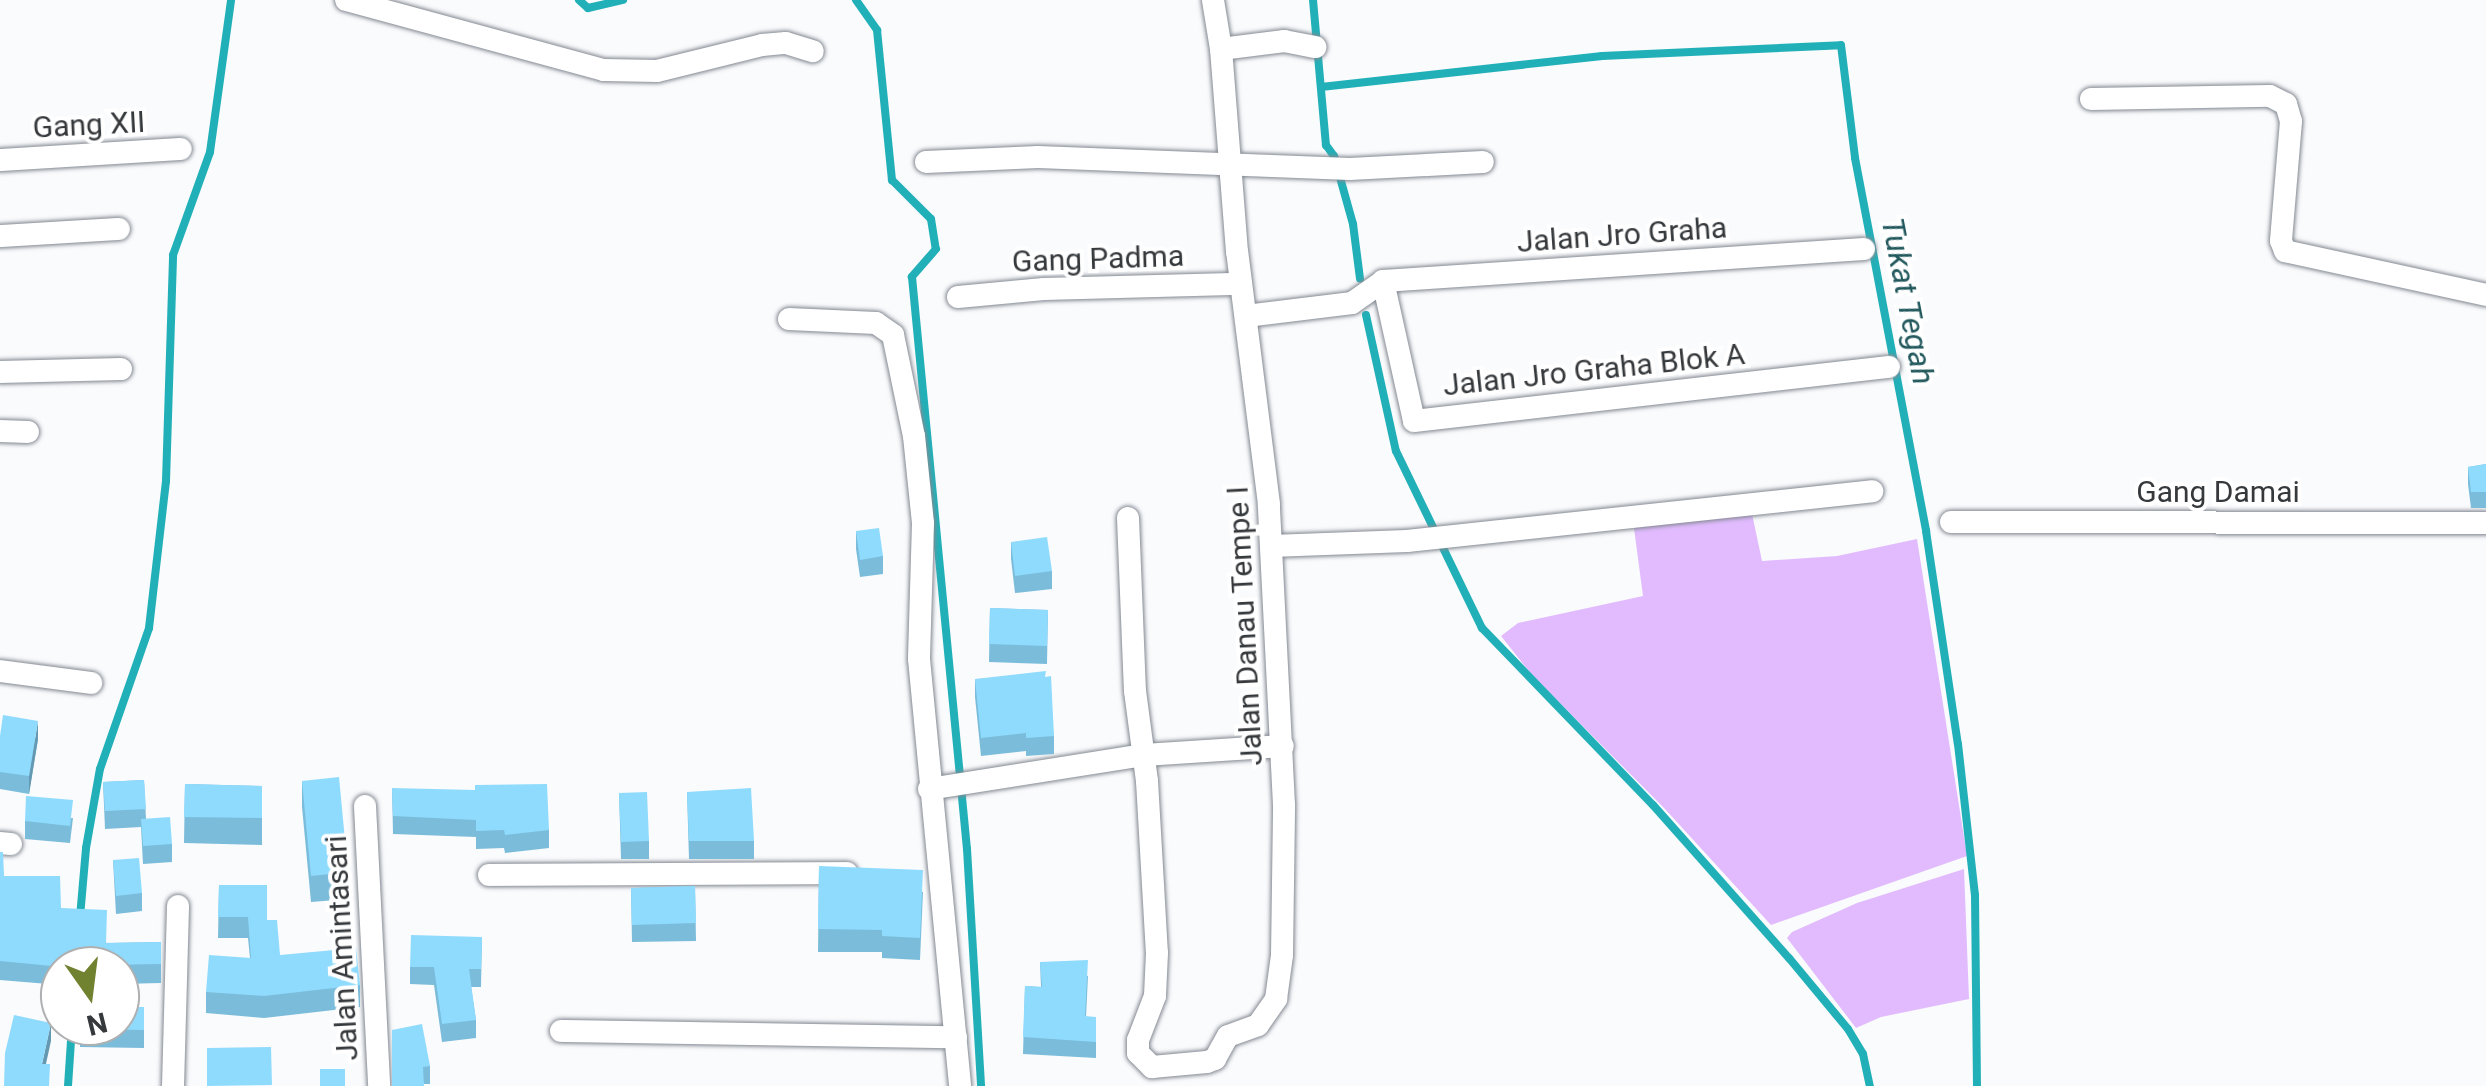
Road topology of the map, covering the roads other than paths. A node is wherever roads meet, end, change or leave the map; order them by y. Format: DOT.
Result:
graph roads {
  1 [pos="346,0"];
  2 [pos="1213,0"];
  3 [pos="1315,47"];
  4 [pos="1222,49"];
  5 [pos="814,51"];
  6 [pos="2091,99"];
  7 [pos="181,150"];
  8 [pos="0,160"];
  9 [pos="926,162"];
  10 [pos="1228,162"];
  11 [pos="1484,162"];
  12 [pos="119,229"];
  13 [pos="0,236"];
  14 [pos="1864,249"];
  15 [pos="1384,281"];
  16 [pos="1241,284"];
  17 [pos="2486,295"];
  18 [pos="958,298"];
  19 [pos="1246,316"];
  20 [pos="788,319"];
  21 [pos="1889,368"];
  22 [pos="121,370"];
  23 [pos="0,372"];
  24 [pos="0,430"];
  25 [pos="28,432"];
  26 [pos="1872,491"];
  27 [pos="1128,518"];
  28 [pos="1951,522"];
  29 [pos="2486,523"];
  30 [pos="1271,546"];
  31 [pos="0,671"];
  32 [pos="91,684"];
  33 [pos="1283,746"];
  34 [pos="1144,755"];
  35 [pos="935,788"];
  36 [pos="365,806"];
  37 [pos="862,873"];
  38 [pos="489,876"];
  39 [pos="178,906"];
  40 [pos="560,1031"];
  41 [pos="956,1037"];
  42 [pos="173,1086"];
  43 [pos="378,1086"];
  44 [pos="960,1086"];
  1 -- 5 [label="street"];
  2 -- 4 [label="street, Jalan Danau Tempe I"];
  3 -- 4 [label="street"];
  4 -- 10 [label="street, Jalan Danau Tempe I"];
  6 -- 17 [label="street"];
  7 -- 8 [label="street, Gang XII"];
  9 -- 10 [label="street"];
  10 -- 11 [label="street"];
  10 -- 16 [label="street, Jalan Danau Tempe I"];
  12 -- 13 [label="street"];
  14 -- 15 [label="street, Jalan Jro Graha"];
  15 -- 19 [label="street"];
  15 -- 21 [label="street, Jalan Jro Graha Blok A"];
  16 -- 18 [label="street, Gang Padma"];
  16 -- 19 [label="street, Jalan Danau Tempe I"];
  19 -- 30 [label="street, Jalan Danau Tempe I"];
  20 -- 35 [label="street"];
  22 -- 23 [label="street"];
  24 -- 25 [label="street"];
  26 -- 30 [label="street"];
  27 -- 34 [label="street"];
  28 -- 29 [label="street, Gang Damai"];
  30 -- 33 [label="street, Jalan Danau Tempe I"];
  31 -- 32 [label="street"];
  33 -- 34 [label="street"];
  33 -- 34 [label="street, Jalan Danau Tempe I"];
  34 -- 35 [label="street"];
  35 -- 41 [label="street"];
  36 -- 43 [label="street, Jalan Amintasari"];
  37 -- 38 [label="street"];
  39 -- 42 [label="street"];
  40 -- 41 [label="street"];
  41 -- 44 [label="street"];
}
